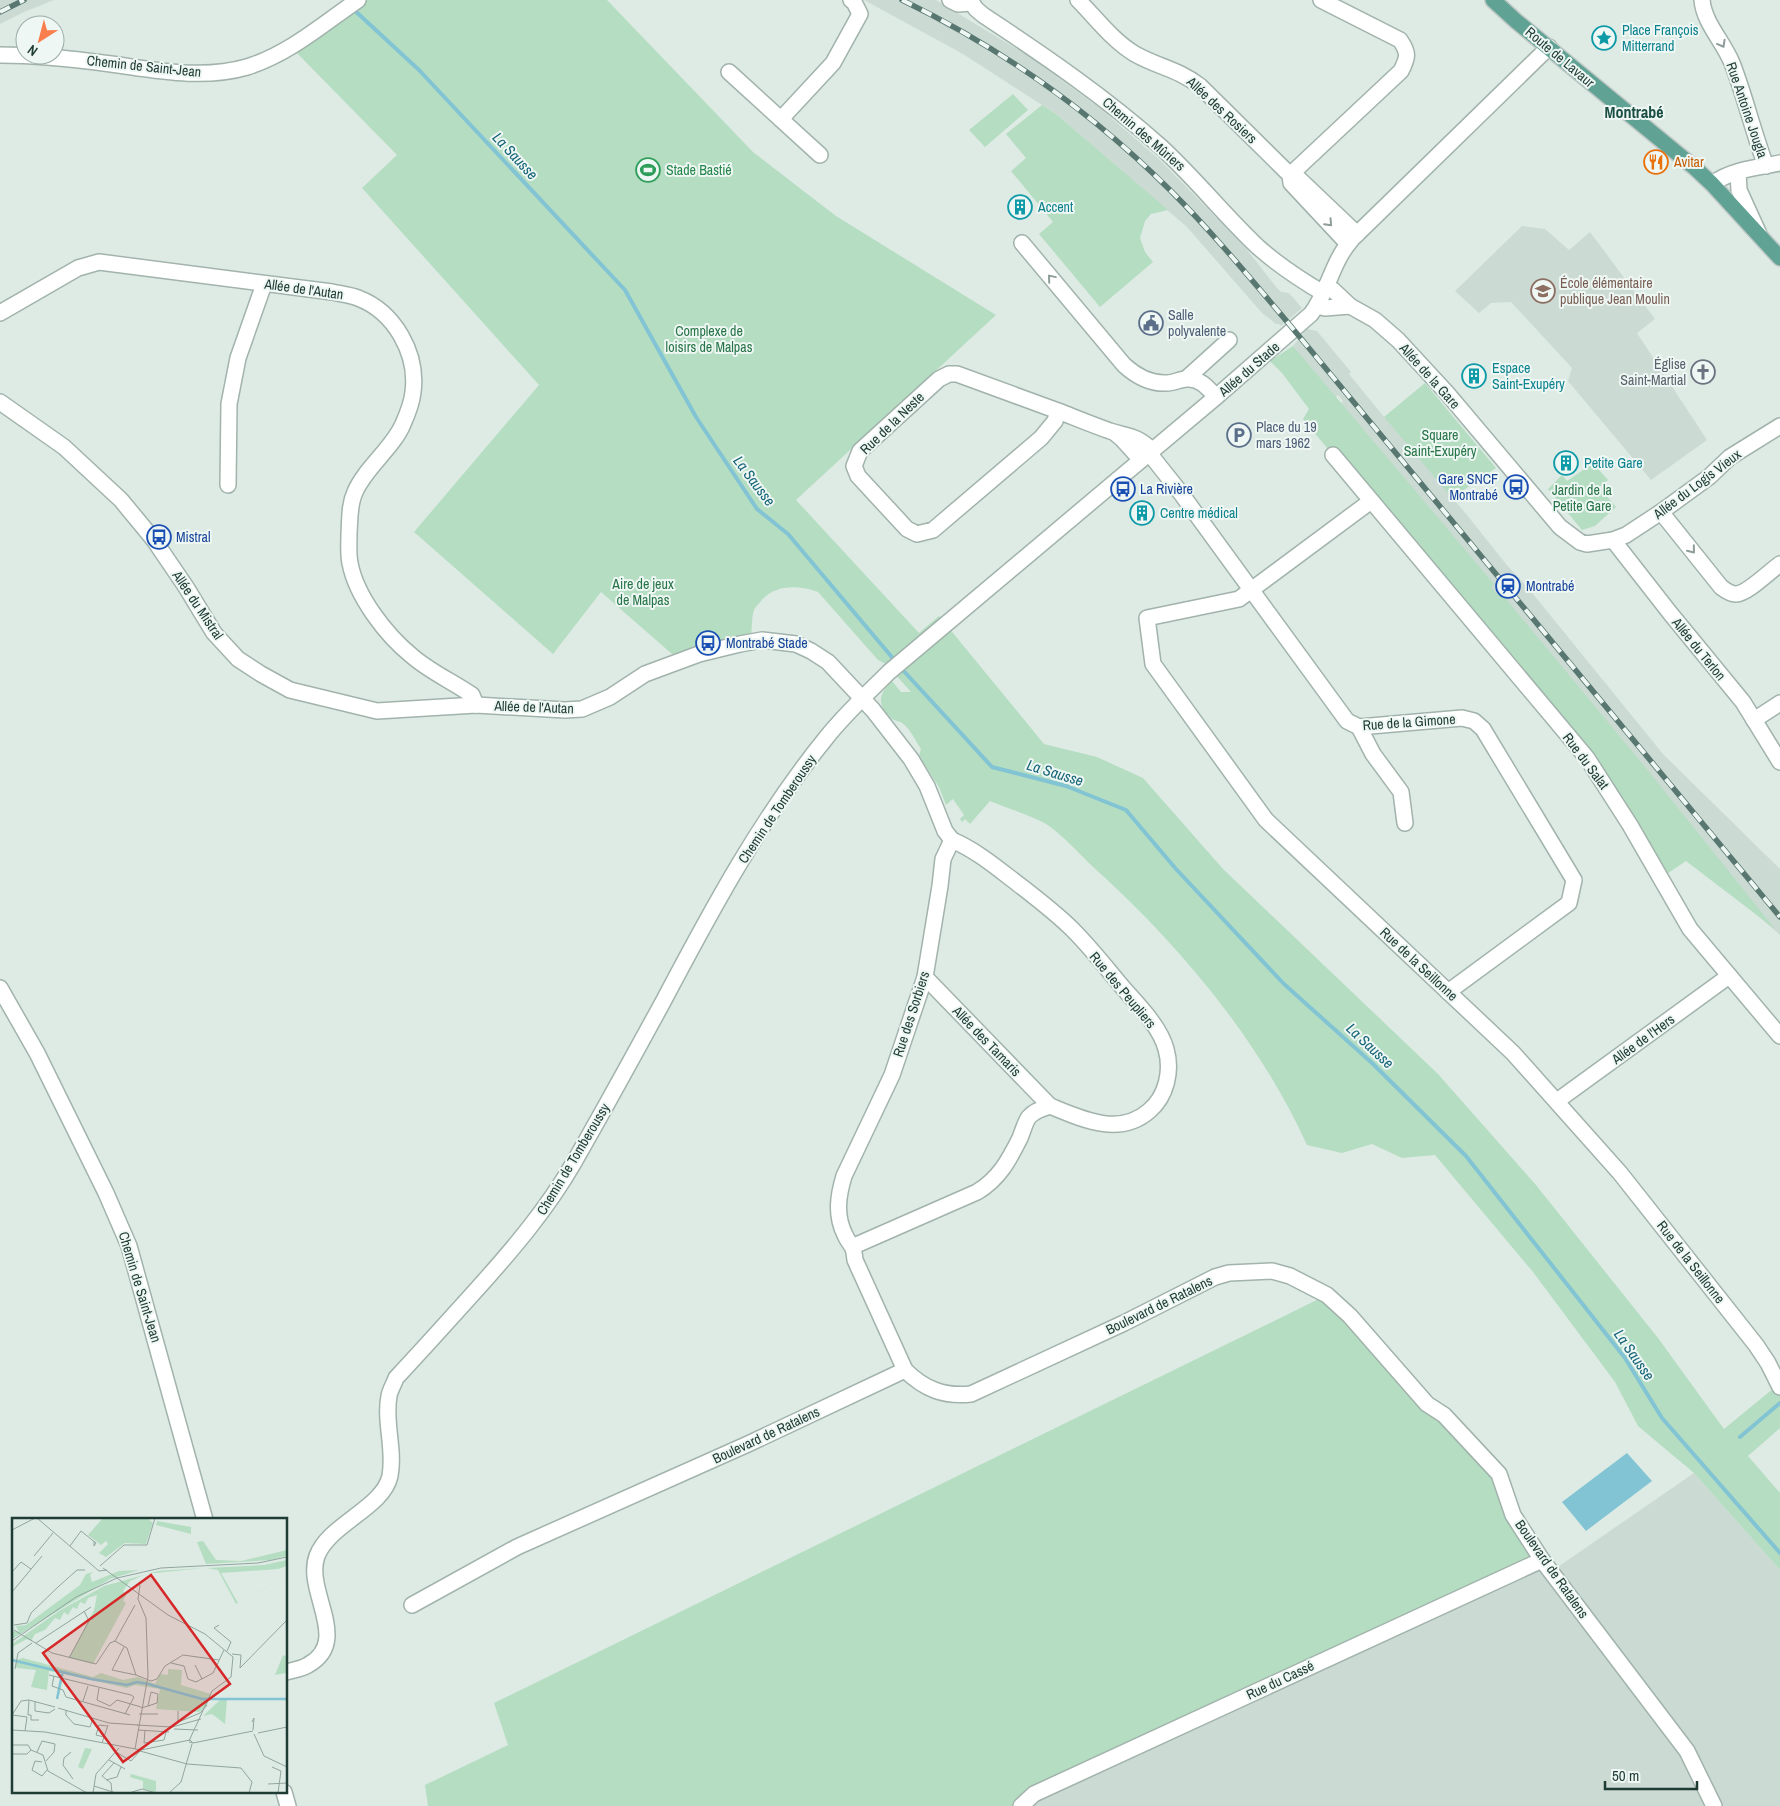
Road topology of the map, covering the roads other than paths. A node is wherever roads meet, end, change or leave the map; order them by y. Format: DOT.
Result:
graph roads {
  1 [pos="851,0"];
  2 [pos="950,0"];
  3 [pos="1078,0"];
  4 [pos="1321,0"];
  5 [pos="1493,0"];
  6 [pos="1702,0"];
  7 [pos="357,1"];
  8 [pos="970,1"];
  9 [pos="1549,47"];
  10 [pos="0,55"];
  11 [pos="729,72"];
  12 [pos="781,119"];
  13 [pos="820,155"];
  14 [pos="1770,163"];
  15 [pos="1738,172"];
  16 [pos="1290,175"];
  17 [pos="1712,184"];
  18 [pos="1760,235"];
  19 [pos="1353,239"];
  20 [pos="1022,243"];
  21 [pos="1780,258"];
  22 [pos="264,284"];
  23 [pos="1322,295"];
  24 [pos="1350,306"];
  25 [pos="0,313"];
  26 [pos="1229,340"];
  27 [pos="1187,378"];
  28 [pos="1216,397"];
  29 [pos="0,402"];
  30 [pos="1058,411"];
  31 [pos="1780,426"];
  32 [pos="1147,454"];
  33 [pos="1333,455"];
  34 [pos="228,485"];
  35 [pos="1371,501"];
  36 [pos="1661,512"];
  37 [pos="1613,540"];
  38 [pos="1780,564"];
  39 [pos="1251,589"];
  40 [pos="861,699"];
  41 [pos="1780,702"];
  42 [pos="476,705"];
  43 [pos="1754,720"];
  44 [pos="1358,727"];
  45 [pos="1780,762"];
  46 [pos="1405,823"];
  47 [pos="952,840"];
  48 [pos="1729,976"];
  49 [pos="925,977"];
  50 [pos="0,988"];
  51 [pos="1448,992"];
  52 [pos="1780,1036"];
  53 [pos="1558,1101"];
  54 [pos="1050,1106"];
  55 [pos="854,1246"];
  56 [pos="905,1370"];
  57 [pos="1779,1384"];
  58 [pos="204,1518"];
  59 [pos="1542,1560"];
  60 [pos="412,1605"];
  61 [pos="288,1671"];
  62 [pos="1021,1806"];
  63 [pos="1714,1806"];
  1 -- 12 [label="street"];
  2 -- 8 [label="street, Chemin des Mûriers"];
  3 -- 16 [label="street, Allée des Rosiers"];
  4 -- 16 [label="street"];
  5 -- 9 [label="main road, Route de Lavaur"];
  6 -- 14 [label="street, Rue Antoine Jougla, one-way"];
  7 -- 10 [label="street, Chemin de Saint-Jean"];
  8 -- 23 [label="street, Chemin des Mûriers"];
  9 -- 17 [label="main road, Route de Lavaur"];
  9 -- 19 [label="street, Allée du Stade"];
  11 -- 12 [label="street"];
  12 -- 13 [label="street"];
  14 -- 15 [label="street"];
  15 -- 17 [label="street"];
  15 -- 18 [label="street"];
  16 -- 19 [label="street, Allée des Rosiers"];
  17 -- 18 [label="main road, Route de Lavaur"];
  18 -- 21 [label="main road, Route de Lavaur"];
  19 -- 23 [label="street, Allée du Stade"];
  27 -- 20 [label="street, one-way"];
  22 -- 25 [label="street, Allée de l'Autan"];
  22 -- 34 [label="street"];
  22 -- 42 [label="street, Allée de l'Autan"];
  23 -- 24 [label="street, Allée de la Gare"];
  23 -- 24 [label="street"];
  23 -- 28 [label="street, Allée du Stade"];
  24 -- 37 [label="street, Allée de la Gare"];
  26 -- 27 [label="street"];
  27 -- 28 [label="street"];
  28 -- 32 [label="street, Allée du Stade"];
  29 -- 42 [label="street, Allée du Mistral"];
  30 -- 30 [label="street, Rue de la Neste"];
  30 -- 32 [label="street, Rue de la Neste"];
  31 -- 36 [label="street, Allée du Logis Vieux"];
  32 -- 39 [label="street, Rue de la Gimone"];
  32 -- 40 [label="street, Allée du Stade"];
  33 -- 35 [label="street, Rue du Salat"];
  35 -- 39 [label="street"];
  35 -- 48 [label="street, Rue du Salat"];
  36 -- 37 [label="street, Allée du Logis Vieux"];
  36 -- 38 [label="street, one-way"];
  37 -- 43 [label="street, Allée du Terlon"];
  39 -- 44 [label="street, Rue de la Gimone"];
  39 -- 51 [label="street, Rue de la Seillonne"];
  40 -- 42 [label="street, Allée de l'Autan"];
  40 -- 47 [label="street"];
  40 -- 61 [label="street, Chemin de Tomberoussy"];
  41 -- 43 [label="street"];
  43 -- 45 [label="street, Allée du Terlon"];
  44 -- 46 [label="street"];
  44 -- 51 [label="street, Rue de la Gimone"];
  47 -- 49 [label="street, Rue des Sorbiers"];
  47 -- 54 [label="street, Rue des Peupliers"];
  48 -- 52 [label="street, Rue du Salat"];
  48 -- 53 [label="street, Allée de l'Hers"];
  49 -- 54 [label="street, Allée des Tamaris"];
  49 -- 55 [label="street, Rue des Sorbiers"];
  50 -- 58 [label="street, Chemin de Saint-Jean"];
  51 -- 53 [label="street, Rue de la Seillonne"];
  53 -- 57 [label="street, Rue de la Seillonne"];
  54 -- 55 [label="street"];
  55 -- 56 [label="street, Rue des Sorbiers"];
  56 -- 59 [label="street, Boulevard de Ratalens"];
  56 -- 60 [label="street, Boulevard de Ratalens"];
  59 -- 62 [label="street, Rue du Cassé"];
  59 -- 63 [label="street, Boulevard de Ratalens"];
}
